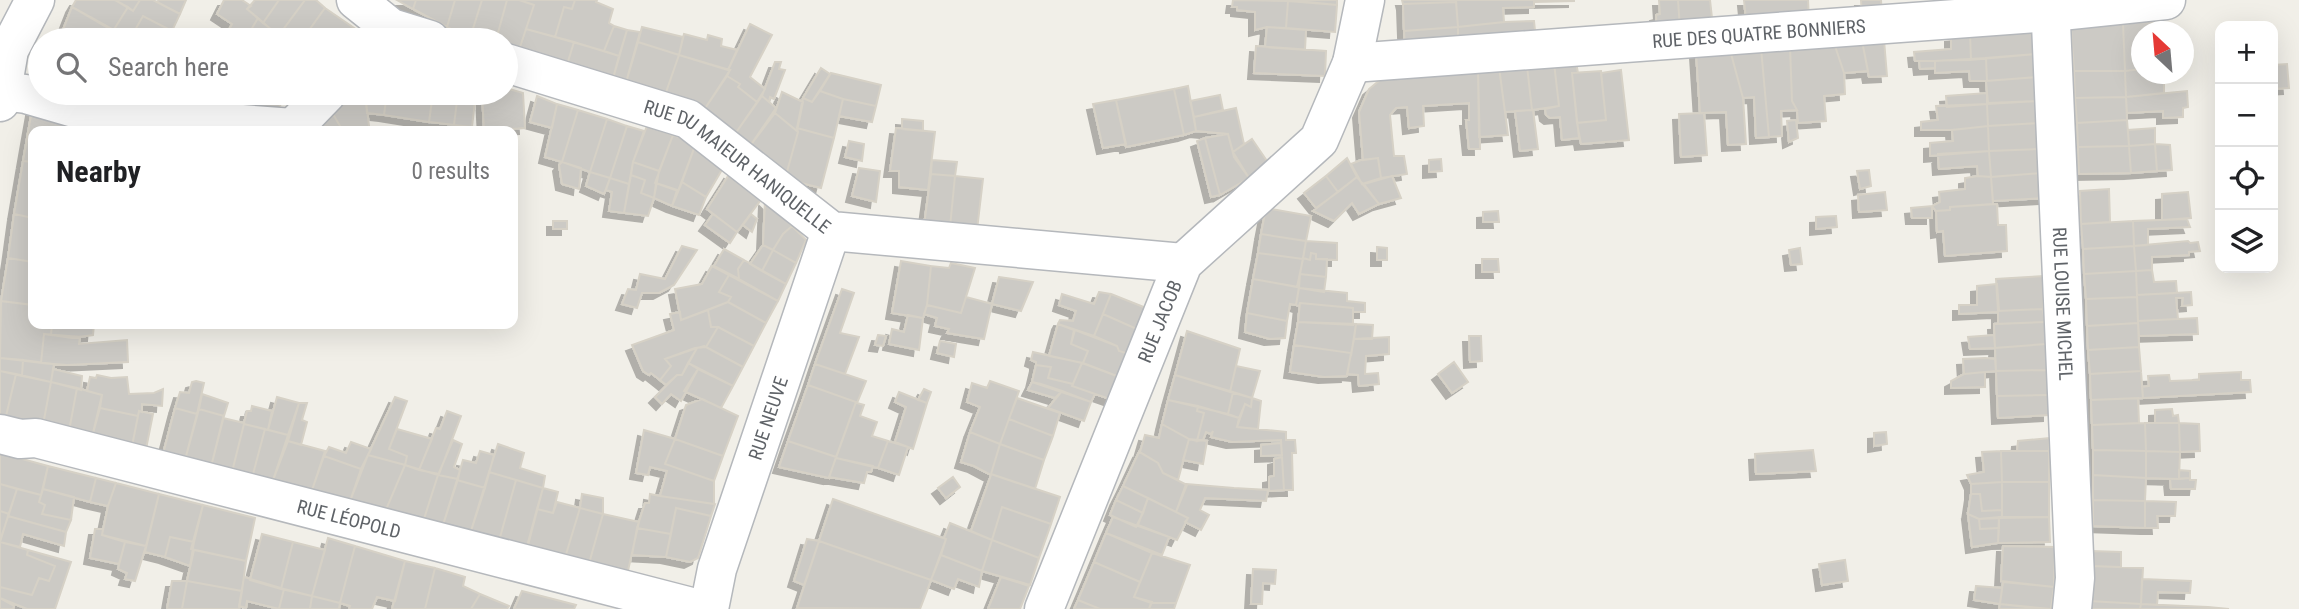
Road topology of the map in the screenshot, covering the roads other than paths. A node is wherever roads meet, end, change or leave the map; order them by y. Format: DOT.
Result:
graph roads {
  1 [pos="36,0"];
  2 [pos="356,0"];
  3 [pos="1365,0"];
  4 [pos="2166,0"];
  5 [pos="2050,6"];
  6 [pos="380,28"];
  7 [pos="1352,63"];
  8 [pos="518,68"];
  9 [pos="28,95"];
  10 [pos="1,96"];
  11 [pos="64,105"];
  12 [pos="316,105"];
  13 [pos="247,126"];
  14 [pos="296,126"];
  15 [pos="831,231"];
  16 [pos="1182,263"];
  17 [pos="0,434"];
  18 [pos="699,609"];
  19 [pos="709,609"];
  20 [pos="1044,609"];
  21 [pos="2072,609"];
  1 -- 10 [label="street"];
  2 -- 6 [label="street"];
  3 -- 7 [label="street, RUE JACOB"];
  4 -- 5 [label="street, RUE DES QUATRE BONNIERS"];
  5 -- 7 [label="street, RUE DES QUATRE BONNIERS"];
  5 -- 21 [label="street, RUE LOUISE MICHEL"];
  7 -- 16 [label="street, RUE JACOB"];
  8 -- 15 [label="street, RUE DU MAIEUR HANIQUELLE"];
  9 -- 10 [label="street"];
  11 -- 13 [label="street"];
  12 -- 14 [label="street"];
  15 -- 16 [label="street, RUE DU MAIEUR HANIQUELLE"];
  15 -- 19 [label="street, RUE NEUVE"];
  16 -- 20 [label="street, RUE JACOB"];
  17 -- 18 [label="street, RUE LÉOPOLD"];
}
